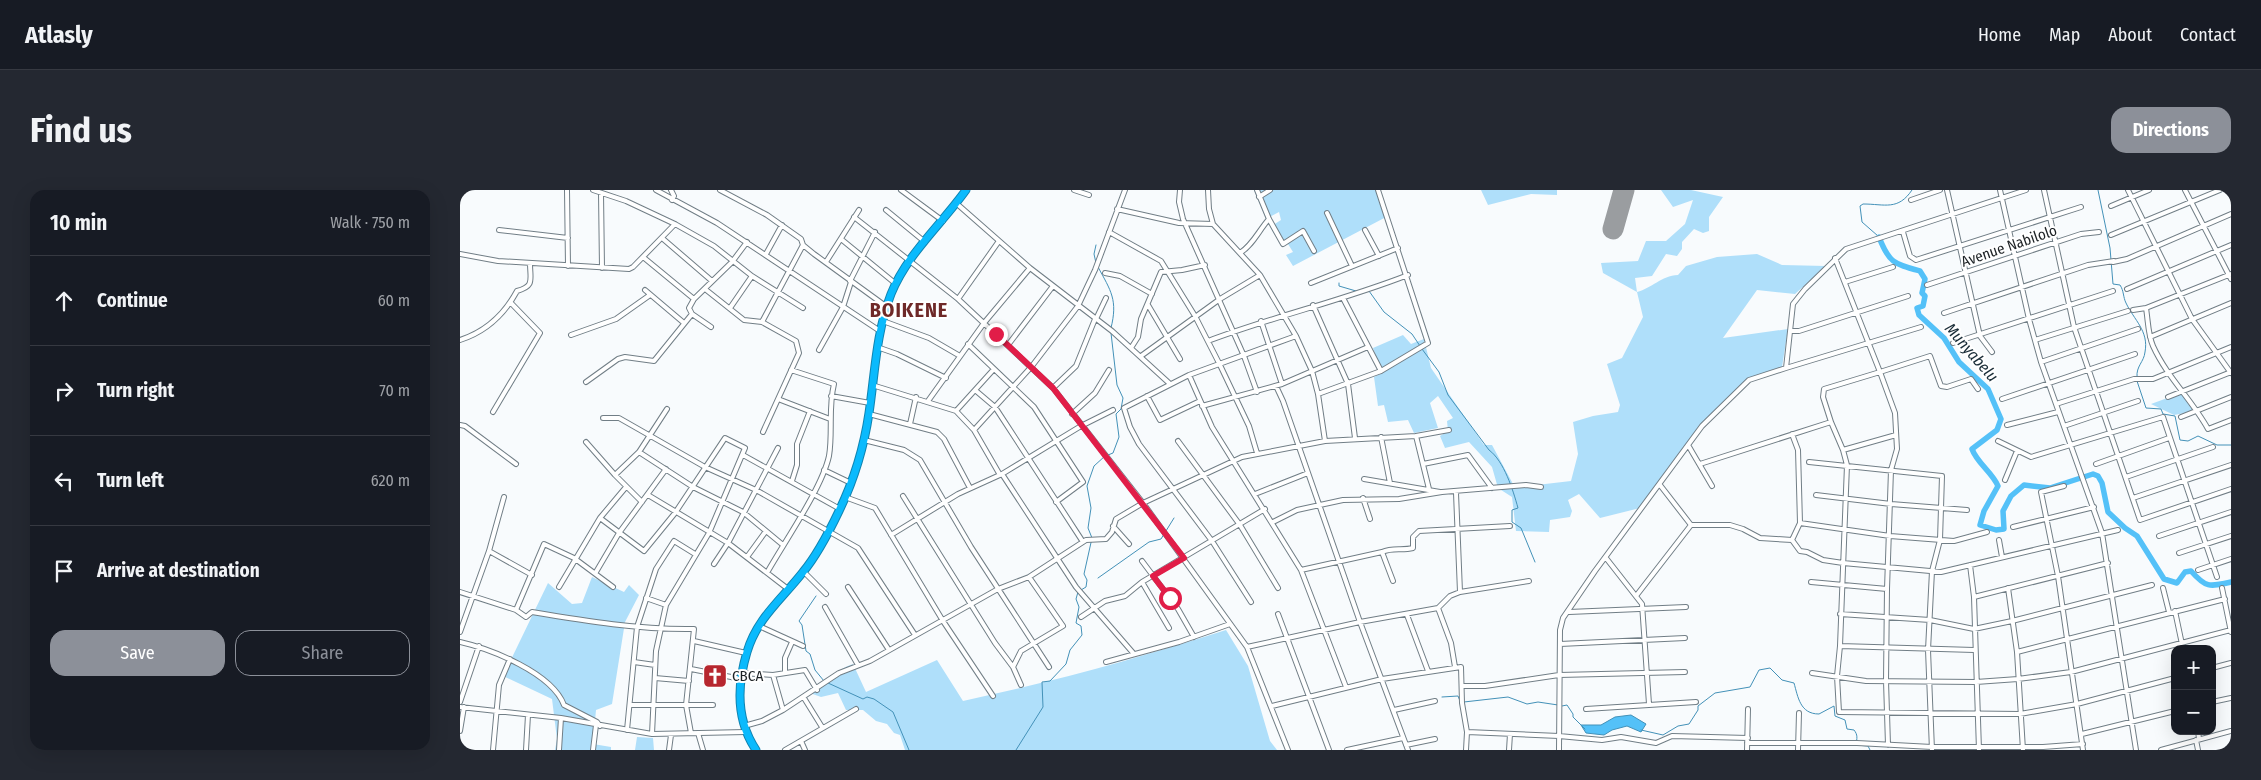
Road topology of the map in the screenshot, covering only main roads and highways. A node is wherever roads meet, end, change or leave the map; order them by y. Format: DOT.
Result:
graph roads {
  1 [pos="966,190"];
  2 [pos="754,750"];
  1 -- 2 [label="highway"];
}
